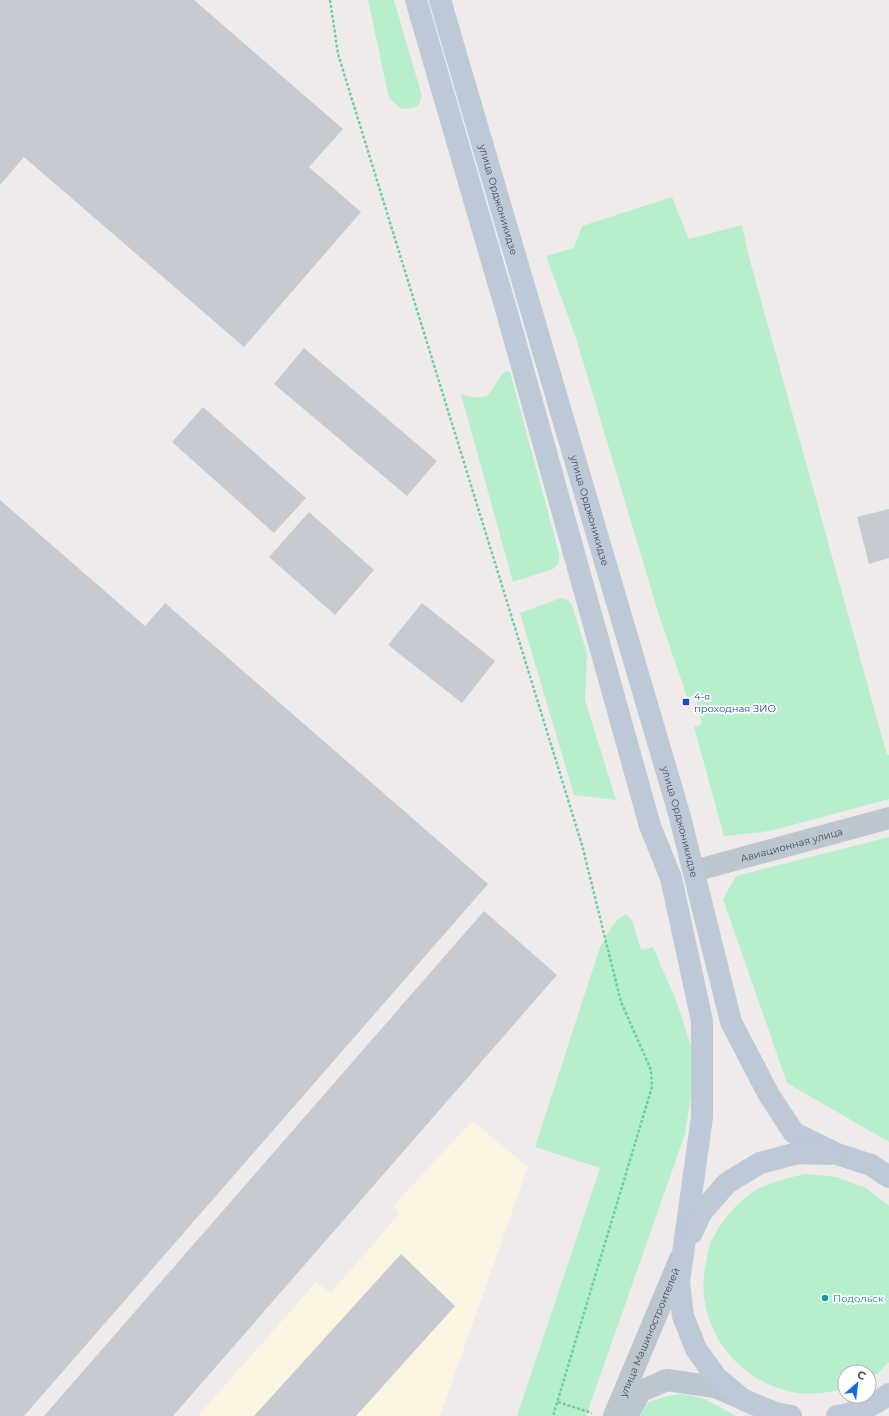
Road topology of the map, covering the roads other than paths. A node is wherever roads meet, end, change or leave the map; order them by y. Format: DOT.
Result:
graph roads {
  1 [pos="416,0"];
  2 [pos="440,0"];
  3 [pos="889,818"];
  4 [pos="694,871"];
  5 [pos="837,1154"];
  6 [pos="889,1177"];
  7 [pos="685,1249"];
  8 [pos="742,1398"];
  9 [pos="880,1404"];
  10 [pos="614,1416"];
  11 [pos="626,1416"];
  12 [pos="758,1416"];
  13 [pos="791,1416"];
  14 [pos="837,1416"];
  1 -- 7 [label="main road"];
  2 -- 4 [label="main road, улица Орджоникидзе"];
  3 -- 4 [label="street, Авиационная улица"];
  4 -- 5 [label="main road, улица Орджоникидзе"];
  5 -- 6 [label="main road"];
  5 -- 7 [label="main road"];
  7 -- 8 [label="main road"];
  7 -- 10 [label="street, улица Машиностроителей"];
  8 -- 11 [label="street"];
  8 -- 12 [label="main road"];
  8 -- 13 [label="main road"];
  9 -- 14 [label="main road"];
}
